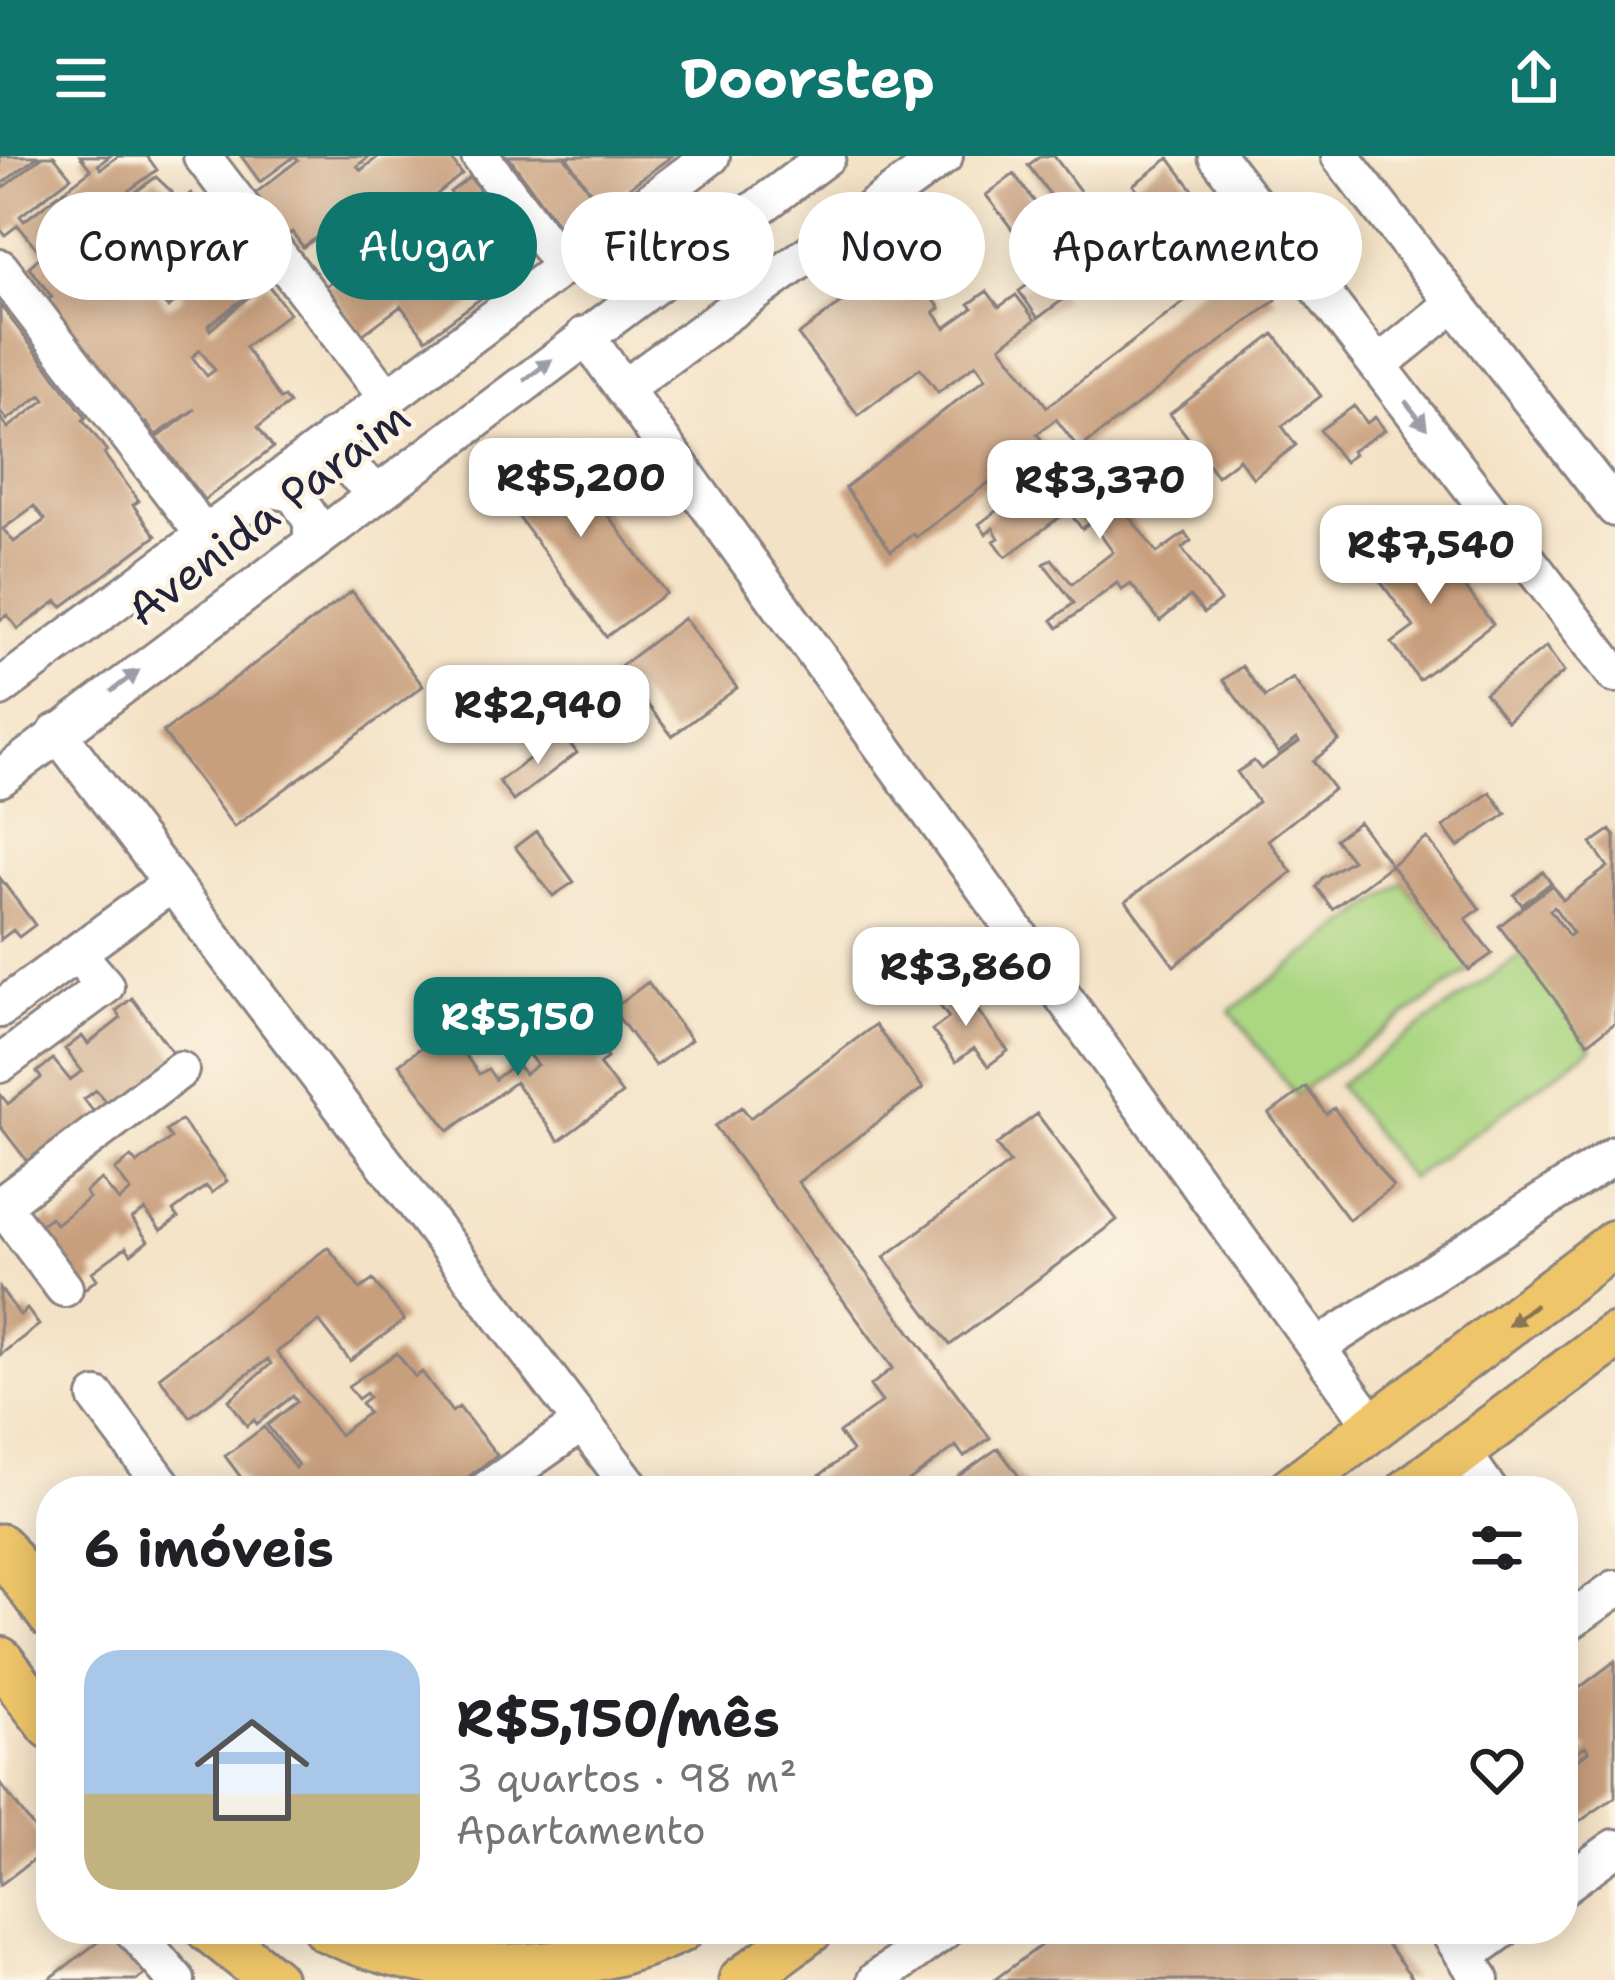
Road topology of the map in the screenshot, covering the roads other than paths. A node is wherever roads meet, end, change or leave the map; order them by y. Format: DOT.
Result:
graph roads {
  1 [pos="202,156"];
  2 [pos="480,156"];
  3 [pos="711,156"];
  4 [pos="827,156"];
  5 [pos="944,156"];
  6 [pos="1217,156"];
  7 [pos="1340,156"];
  8 [pos="662,192"];
  9 [pos="561,265"];
  10 [pos="561,267"];
  11 [pos="0,268"];
  12 [pos="1453,304"];
  13 [pos="585,334"];
  14 [pos="1378,365"];
  15 [pos="624,388"];
  16 [pos="386,396"];
  17 [pos="334,437"];
  18 [pos="267,488"];
  19 [pos="377,491"];
  20 [pos="1615,508"];
  21 [pos="204,534"];
  22 [pos="312,540"];
  23 [pos="1615,674"];
  24 [pos="2,682"];
  25 [pos="57,732"];
  26 [pos="0,778"];
  27 [pos="172,884"];
  28 [pos="77,952"];
  29 [pos="0,1009"];
  30 [pos="0,1064"];
  31 [pos="180,1070"];
  32 [pos="1615,1155"];
  33 [pos="1,1204"];
  34 [pos="1615,1243"];
  35 [pos="64,1288"];
  36 [pos="1615,1336"];
  37 [pos="1319,1346"];
  38 [pos="98,1397"];
  39 [pos="582,1423"];
  40 [pos="1375,1428"];
  41 [pos="1462,1452"];
  42 [pos="156,1476"];
  43 [pos="506,1476"];
  44 [pos="623,1476"];
  45 [pos="1309,1476"];
  46 [pos="1429,1476"];
  47 [pos="1479,1476"];
  48 [pos="0,1547"];
  49 [pos="1615,1589"];
  50 [pos="36,1596"];
  51 [pos="1578,1608"];
  52 [pos="1615,1848"];
  53 [pos="1578,1875"];
  54 [pos="145,1944"];
  55 [pos="228,1944"];
  56 [pos="355,1944"];
  57 [pos="791,1944"];
  58 [pos="925,1944"];
  59 [pos="590,1945"];
  60 [pos="176,1980"];
  61 [pos="272,1980"];
  62 [pos="742,1980"];
  63 [pos="876,1980"];
  1 -- 16 [label="street"];
  2 -- 9 [label="street"];
  3 -- 8 [label="street, Avenida Paraim"];
  4 -- 13 [label="street, Avenida Paraim"];
  5 -- 15 [label="street"];
  6 -- 14 [label="street"];
  7 -- 12 [label="street"];
  10 -- 16 [label="street, Avenida Paraim"];
  11 -- 21 [label="street"];
  12 -- 14 [label="street"];
  12 -- 20 [label="street"];
  13 -- 15 [label="street"];
  19 -- 13 [label="street, Avenida Paraim, one-way"];
  14 -- 23 [label="street, one-way"];
  15 -- 37 [label="street"];
  16 -- 17 [label="street, Avenida Paraim"];
  17 -- 18 [label="street, Avenida Paraim"];
  17 -- 19 [label="street"];
  18 -- 21 [label="street, Avenida Paraim"];
  18 -- 22 [label="street"];
  19 -- 22 [label="street, Avenida Paraim"];
  21 -- 24 [label="street, Avenida Paraim"];
  25 -- 22 [label="street, Avenida Paraim, one-way"];
  25 -- 26 [label="street, Avenida Paraim"];
  25 -- 27 [label="street"];
  27 -- 28 [label="street"];
  27 -- 39 [label="street"];
  28 -- 29 [label="street"];
  28 -- 30 [label="street"];
  31 -- 33 [label="street"];
  32 -- 37 [label="street"];
  33 -- 35 [label="street"];
  34 -- 40 [label="main road, one-way"];
  36 -- 41 [label="main road"];
  37 -- 40 [label="street"];
  38 -- 42 [label="street"];
  39 -- 43 [label="street"];
  39 -- 44 [label="street"];
  40 -- 45 [label="main road"];
  41 -- 46 [label="main road"];
  41 -- 47 [label="street"];
  48 -- 50 [label="main road"];
  49 -- 51 [label="street"];
  52 -- 53 [label="street"];
  54 -- 60 [label="street"];
  55 -- 61 [label="main road"];
  56 -- 59 [label="main road"];
  57 -- 62 [label="main road"];
  58 -- 63 [label="street"];
}
